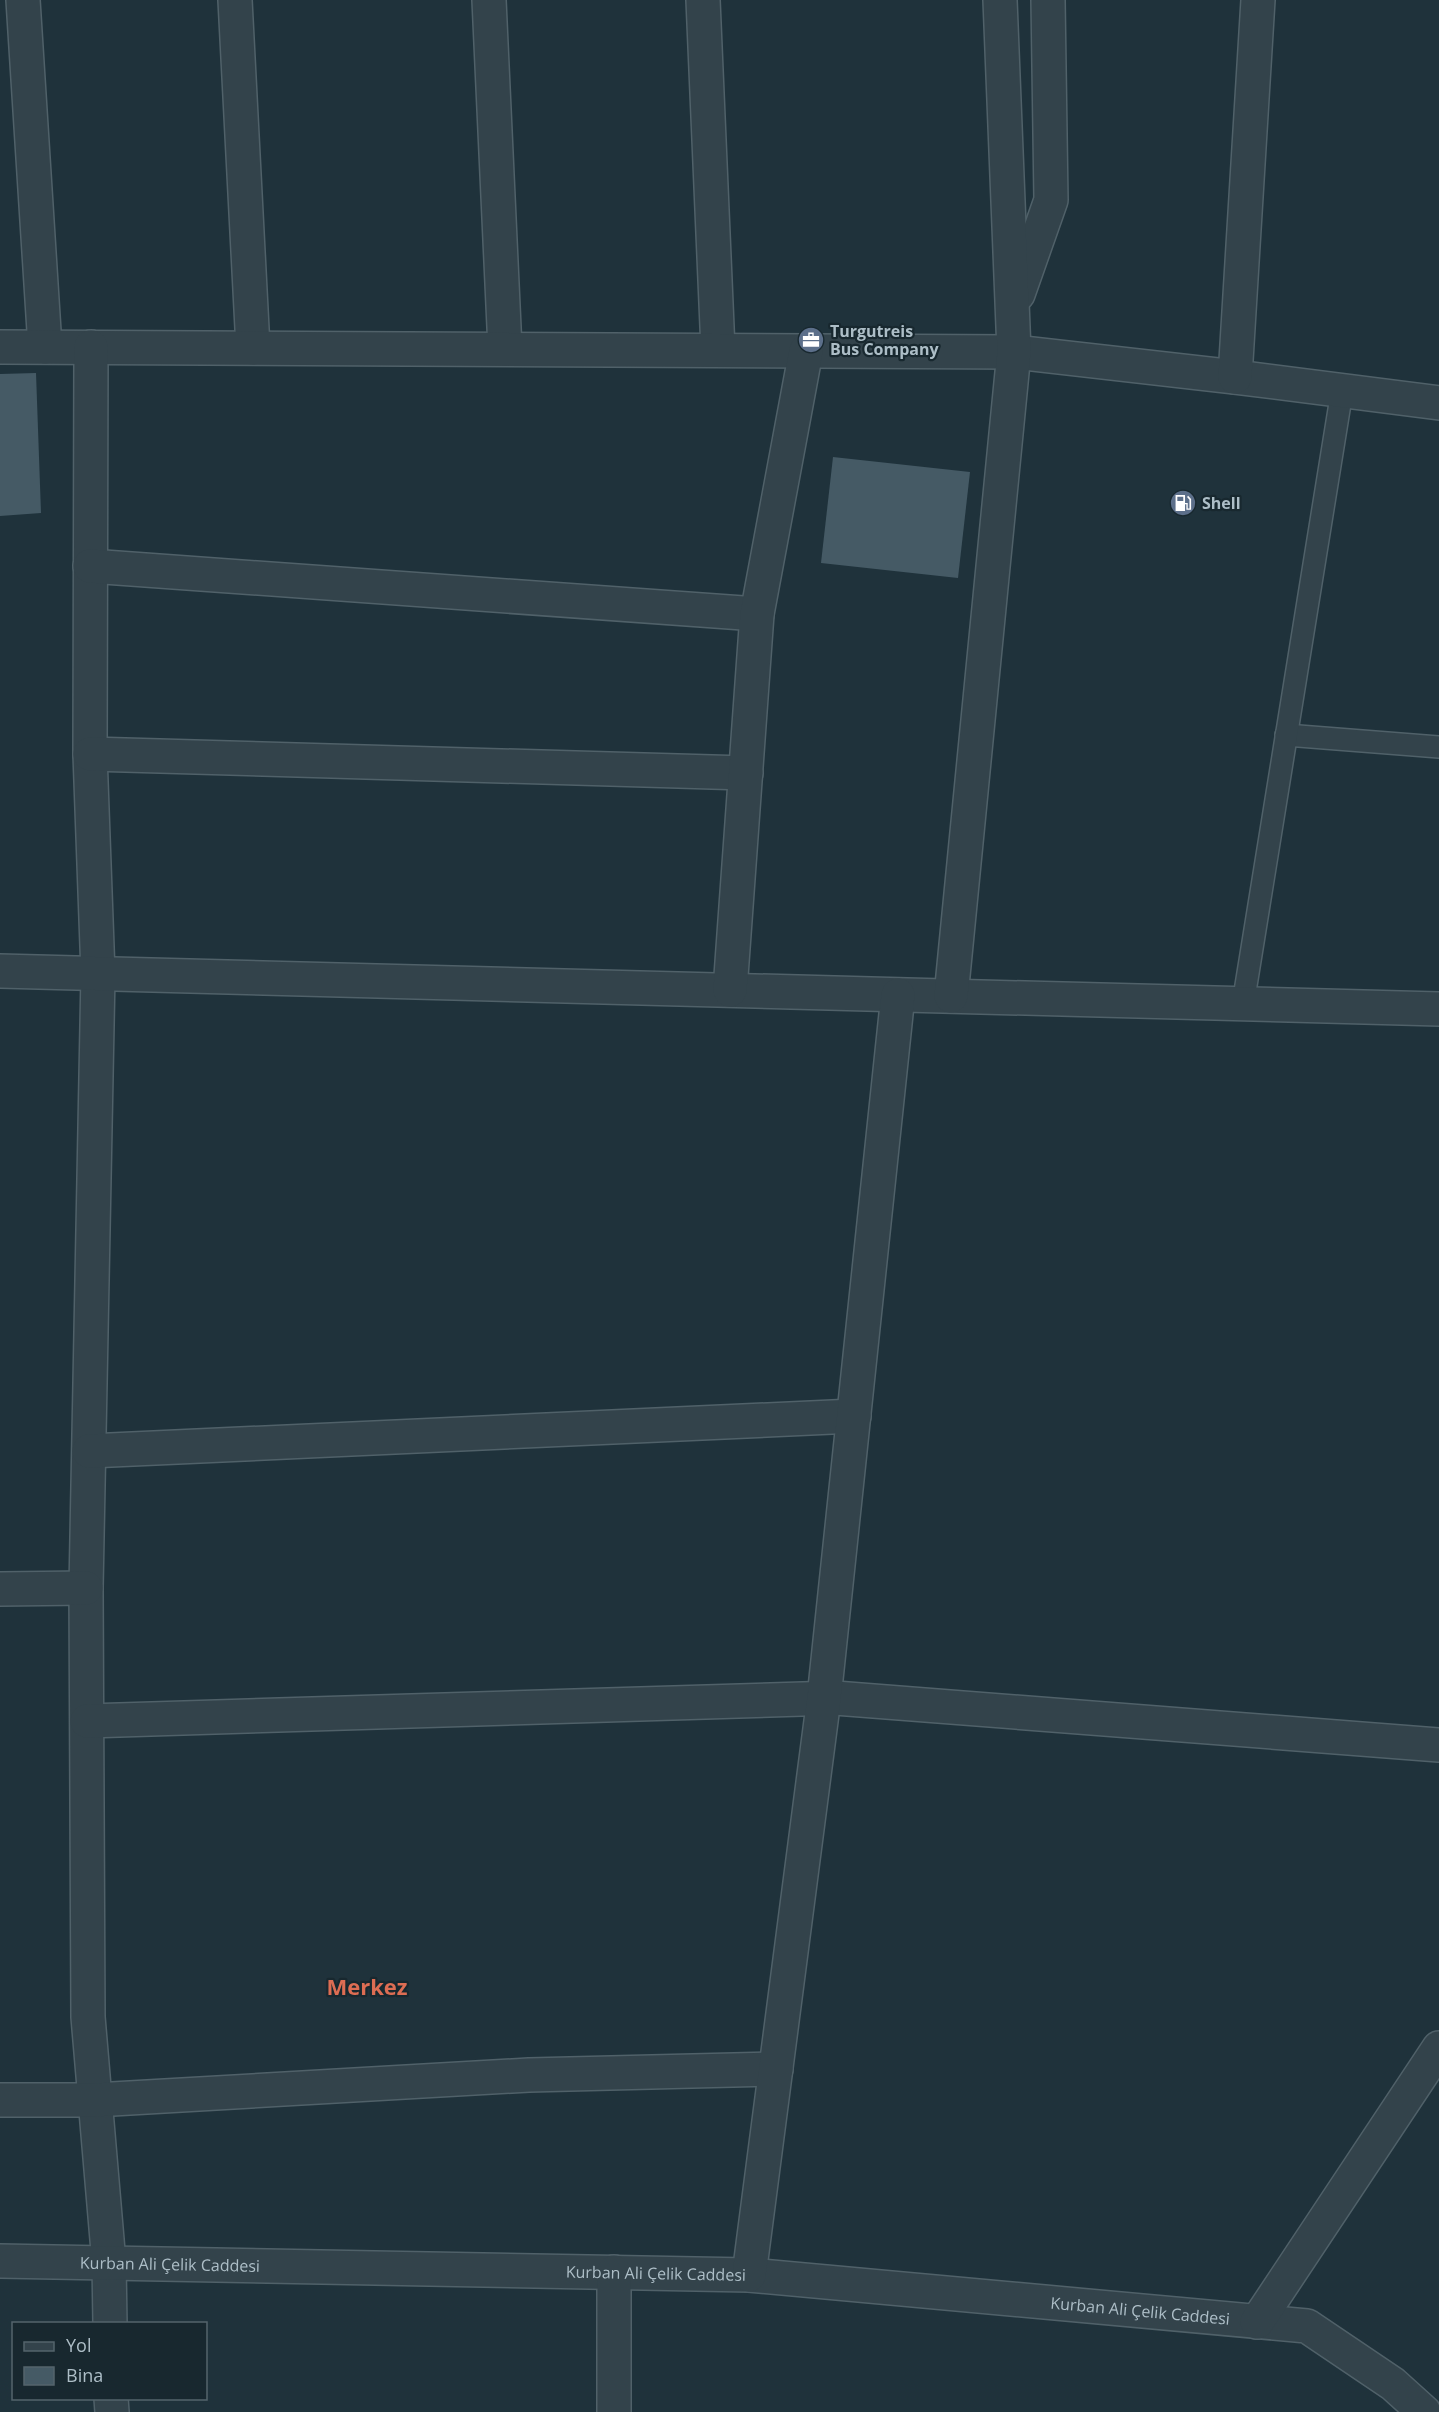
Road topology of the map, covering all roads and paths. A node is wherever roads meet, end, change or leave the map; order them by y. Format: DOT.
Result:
graph roads {
  1 [pos="23,0"];
  2 [pos="235,0"];
  3 [pos="489,0"];
  4 [pos="704,0"];
  5 [pos="1000,0"];
  6 [pos="1048,0"];
  7 [pos="1258,0"];
  8 [pos="1012,310"];
  9 [pos="0,347"];
  10 [pos="45,347"];
  11 [pos="91,347"];
  12 [pos="253,348"];
  13 [pos="505,349"];
  14 [pos="718,350"];
  15 [pos="806,351"];
  16 [pos="1014,352"];
  17 [pos="1235,377"];
  18 [pos="1342,391"];
  19 [pos="1439,403"];
  20 [pos="90,566"];
  21 [pos="758,614"];
  22 [pos="1286,735"];
  23 [pos="1439,747"];
  24 [pos="90,754"];
  25 [pos="746,773"];
  26 [pos="0,971"];
  27 [pos="98,974"];
  28 [pos="730,990"];
  29 [pos="898,995"];
  30 [pos="951,996"];
  31 [pos="1243,1004"];
  32 [pos="1439,1009"];
  33 [pos="854,1416"];
  34 [pos="89,1451"];
  35 [pos="86,1588"];
  36 [pos="0,1589"];
  37 [pos="824,1698"];
  38 [pos="87,1721"];
  39 [pos="1439,1745"];
  40 [pos="1439,2048"];
  41 [pos="776,2069"];
  42 [pos="0,2100"];
  43 [pos="95,2100"];
  44 [pos="0,2261"];
  45 [pos="109,2263"];
  46 [pos="615,2272"];
  47 [pos="749,2275"];
  48 [pos="110,2322"];
  49 [pos="1257,2322"];
  50 [pos="614,2412"];
  51 [pos="1424,2412"];
  1 -- 10 [label="street"];
  2 -- 12 [label="street"];
  3 -- 13 [label="street"];
  4 -- 14 [label="street"];
  5 -- 8 [label="street"];
  6 -- 8 [label="street"];
  7 -- 17 [label="street"];
  8 -- 16 [label="street"];
  9 -- 10 [label="street"];
  10 -- 11 [label="street"];
  11 -- 12 [label="street"];
  11 -- 20 [label="street"];
  12 -- 13 [label="street"];
  13 -- 14 [label="street"];
  14 -- 15 [label="street"];
  15 -- 16 [label="street"];
  15 -- 21 [label="street"];
  16 -- 17 [label="street"];
  16 -- 30 [label="street"];
  17 -- 18 [label="street"];
  18 -- 19 [label="street"];
  18 -- 22 [label="lane"];
  20 -- 21 [label="street"];
  20 -- 24 [label="street"];
  21 -- 25 [label="street"];
  22 -- 23 [label="lane"];
  22 -- 31 [label="lane"];
  24 -- 25 [label="street"];
  24 -- 27 [label="street"];
  25 -- 28 [label="street"];
  26 -- 27 [label="street"];
  27 -- 28 [label="street"];
  27 -- 34 [label="street"];
  28 -- 29 [label="street"];
  29 -- 30 [label="street"];
  29 -- 33 [label="street"];
  30 -- 31 [label="street"];
  31 -- 32 [label="street"];
  33 -- 34 [label="street"];
  33 -- 37 [label="street"];
  34 -- 35 [label="street"];
  35 -- 36 [label="street"];
  35 -- 38 [label="street"];
  37 -- 38 [label="street"];
  37 -- 39 [label="street"];
  37 -- 41 [label="street"];
  38 -- 43 [label="street"];
  40 -- 49 [label="street"];
  41 -- 43 [label="street"];
  41 -- 47 [label="street"];
  42 -- 43 [label="street"];
  43 -- 45 [label="street"];
  44 -- 45 [label="street, Kurban Ali Çelik Caddesi"];
  45 -- 46 [label="street, Kurban Ali Çelik Caddesi"];
  45 -- 48 [label="street"];
  46 -- 47 [label="street, Kurban Ali Çelik Caddesi"];
  46 -- 50 [label="street"];
  47 -- 49 [label="street, Kurban Ali Çelik Caddesi"];
  49 -- 51 [label="street, Kurban Ali Çelik Caddesi"];
}
